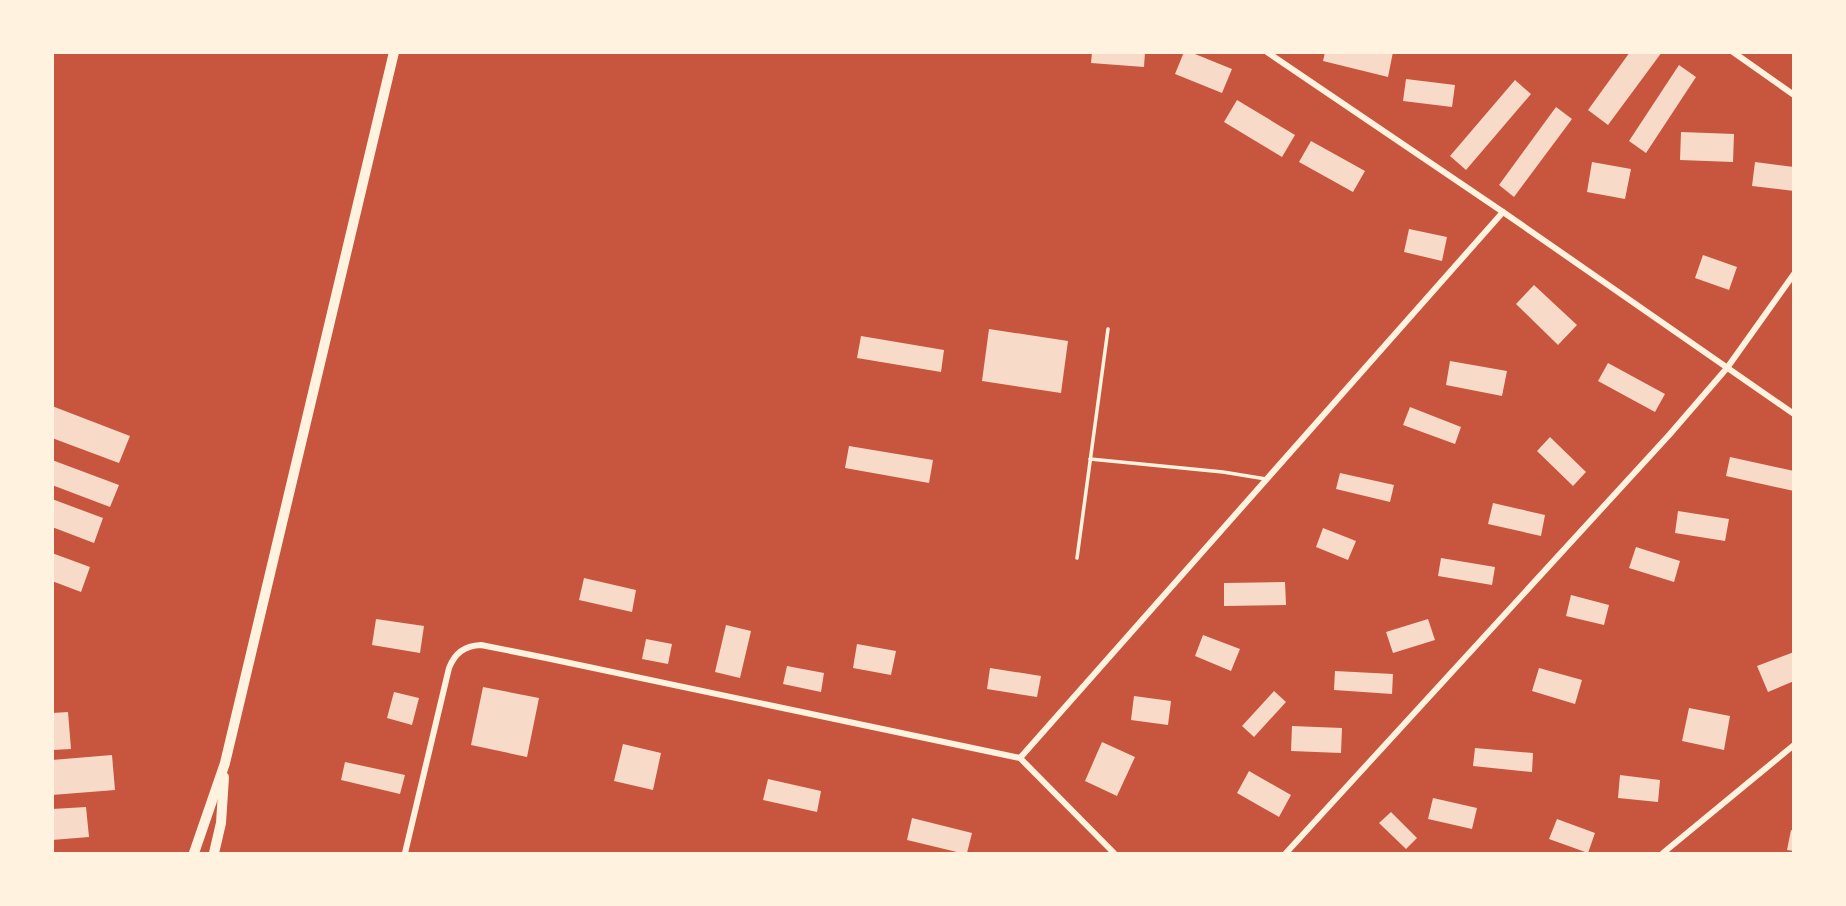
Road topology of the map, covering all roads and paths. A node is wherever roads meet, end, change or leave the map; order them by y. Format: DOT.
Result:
graph roads {
  1 [pos="394,52"];
  2 [pos="1267,52"];
  3 [pos="1733,52"];
  4 [pos="1794,95"];
  5 [pos="1503,212"];
  6 [pos="1794,274"];
  7 [pos="1108,329"];
  8 [pos="1727,368"];
  9 [pos="1794,414"];
  10 [pos="1090,459"];
  11 [pos="1266,479"];
  12 [pos="1077,558"];
  13 [pos="1794,745"];
  14 [pos="1020,758"];
  15 [pos="225,763"];
  16 [pos="194,853"];
  17 [pos="214,853"];
  18 [pos="405,853"];
  19 [pos="1114,853"];
  20 [pos="1286,853"];
  21 [pos="1663,853"];
  1 -- 15 [label="highway"];
  2 -- 5 [label="street"];
  3 -- 4 [label="street"];
  5 -- 8 [label="street"];
  5 -- 11 [label="street"];
  6 -- 8 [label="street"];
  7 -- 10 [label="lane"];
  8 -- 9 [label="street"];
  8 -- 20 [label="street"];
  10 -- 11 [label="lane"];
  10 -- 12 [label="lane"];
  11 -- 14 [label="street"];
  13 -- 21 [label="street"];
  14 -- 18 [label="street"];
  14 -- 19 [label="street"];
  15 -- 16 [label="highway"];
  15 -- 17 [label="highway"];
}
